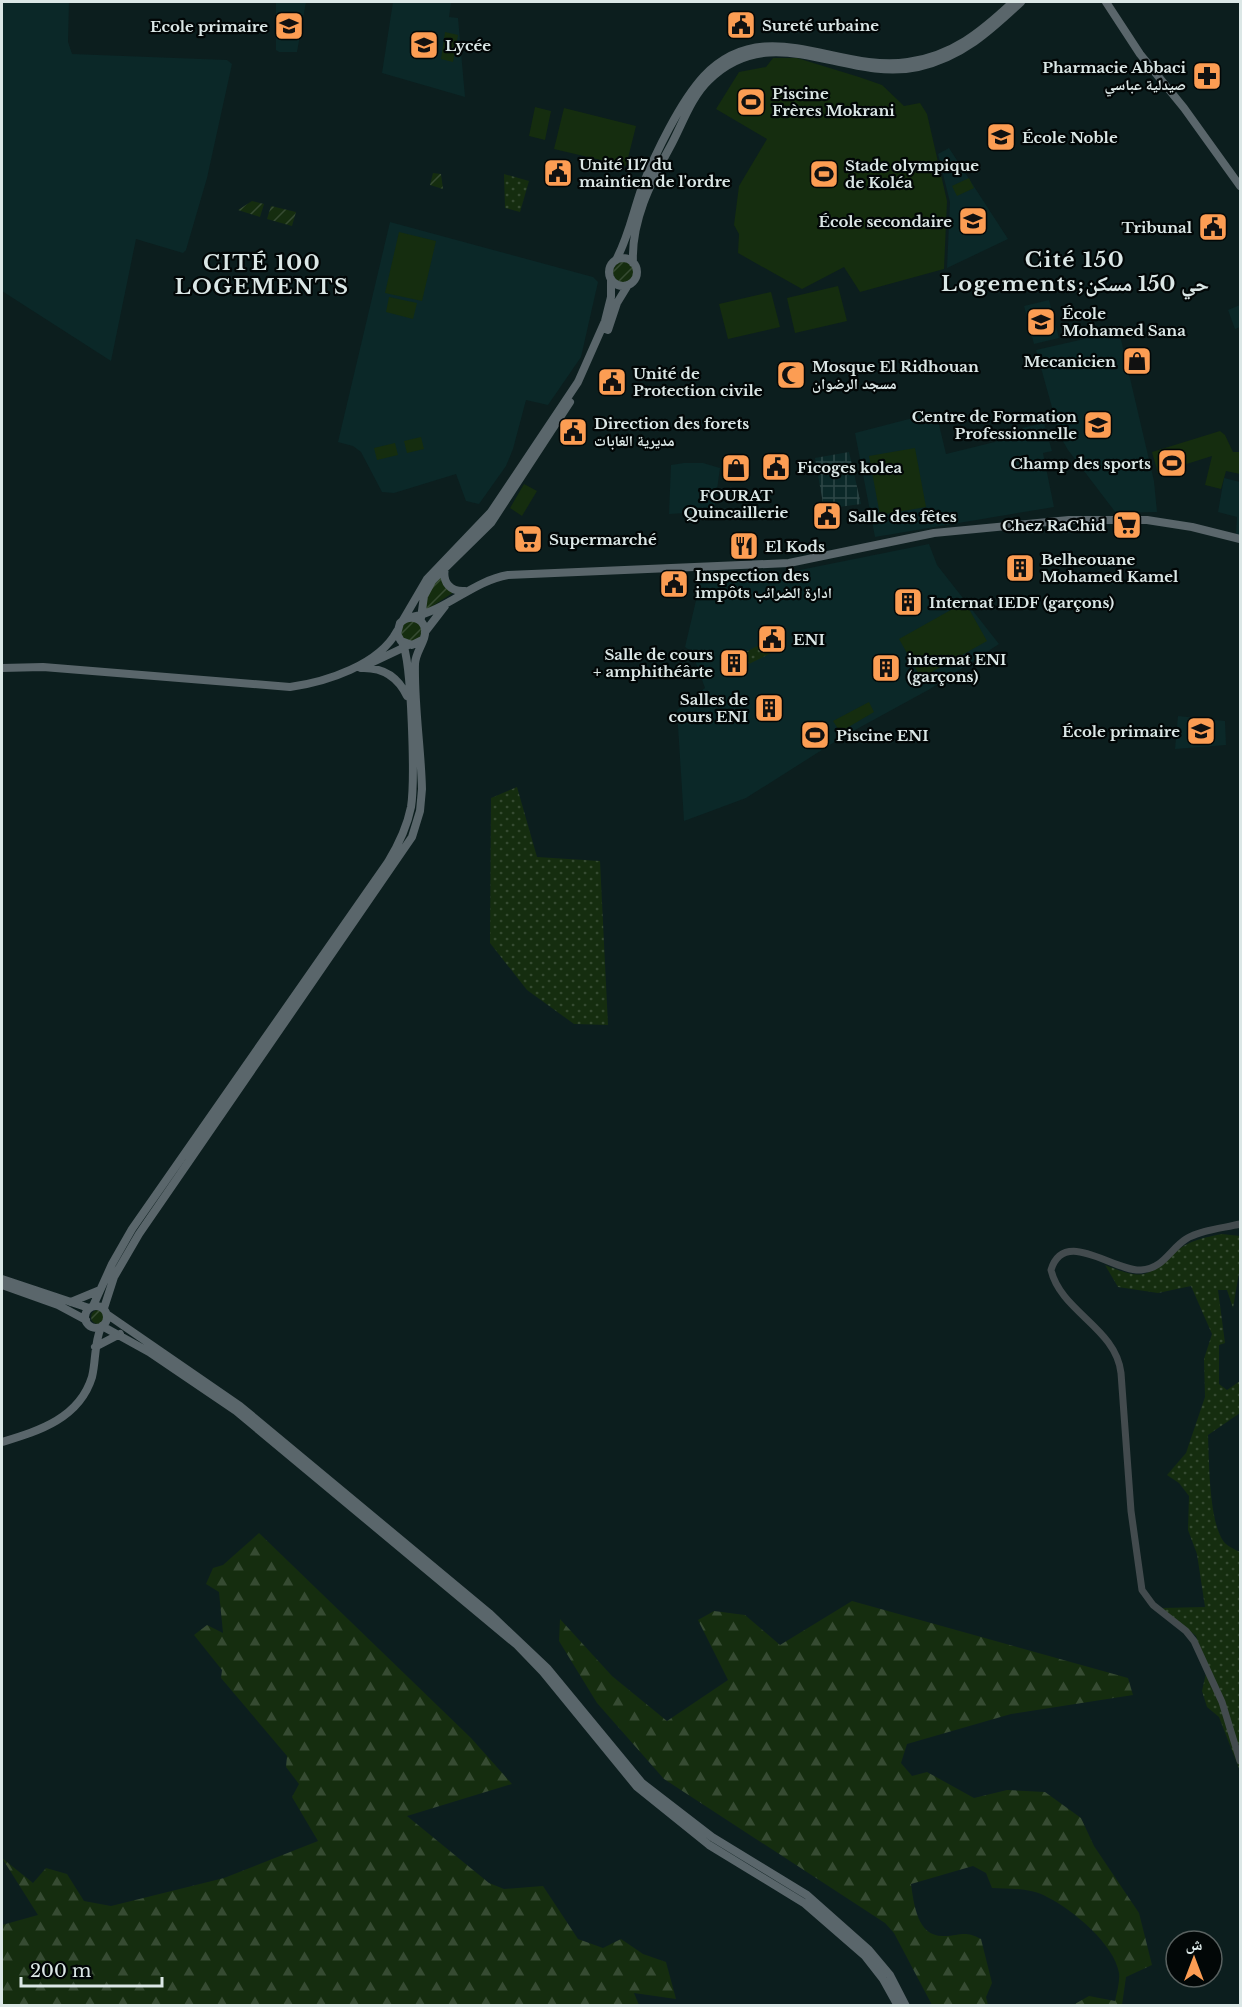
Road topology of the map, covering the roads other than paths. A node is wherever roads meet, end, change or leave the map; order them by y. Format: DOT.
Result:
graph roads {
  1 [pos="1013,2"];
  2 [pos="1021,2"];
  3 [pos="1106,2"];
  4 [pos="1240,186"];
  5 [pos="616,260"];
  6 [pos="633,263"];
  7 [pos="611,279"];
  8 [pos="628,285"];
  9 [pos="1240,539"];
  10 [pos="446,568"];
  11 [pos="466,591"];
  12 [pos="447,604"];
  13 [pos="422,619"];
  14 [pos="402,621"];
  15 [pos="397,632"];
  16 [pos="423,637"];
  17 [pos="406,644"];
  18 [pos="2,668"];
  19 [pos="19,668"];
  20 [pos="361,668"];
  21 [pos="409,699"];
  22 [pos="1240,1224"];
  23 [pos="2,1279"];
  24 [pos="2,1285"];
  25 [pos="100,1290"];
  26 [pos="69,1302"];
  27 [pos="91,1307"];
  28 [pos="106,1312"];
  29 [pos="87,1323"];
  30 [pos="102,1327"];
  31 [pos="120,1334"];
  32 [pos="95,1349"];
  33 [pos="2,1442"];
  34 [pos="1240,1761"];
  35 [pos="897,2006"];
  36 [pos="906,2006"];
  1 -- 5 [label="main road"];
  2 -- 6 [label="main road"];
  3 -- 4 [label="main road"];
  5 -- 6 [label="main road"];
  5 -- 7 [label="main road"];
  6 -- 8 [label="main road"];
  7 -- 8 [label="main road"];
  7 -- 14 [label="main road"];
  8 -- 10 [label="main road"];
  9 -- 11 [label="main road"];
  10 -- 11 [label="main road"];
  10 -- 13 [label="main road"];
  11 -- 12 [label="main road"];
  12 -- 13 [label="main road"];
  12 -- 16 [label="main road"];
  13 -- 14 [label="main road"];
  13 -- 16 [label="main road"];
  14 -- 15 [label="main road"];
  15 -- 17 [label="main road"];
  15 -- 19 [label="main road"];
  16 -- 17 [label="main road"];
  16 -- 28 [label="main road"];
  17 -- 20 [label="main road"];
  17 -- 21 [label="main road"];
  18 -- 19 [label="main road"];
  19 -- 20 [label="main road"];
  20 -- 21 [label="main road"];
  21 -- 25 [label="main road"];
  22 -- 34 [label="street"];
  23 -- 26 [label="main road"];
  24 -- 29 [label="main road"];
  25 -- 26 [label="main road"];
  25 -- 27 [label="main road"];
  26 -- 27 [label="main road"];
  27 -- 28 [label="main road"];
  27 -- 29 [label="main road"];
  28 -- 30 [label="main road"];
  28 -- 36 [label="main road"];
  29 -- 30 [label="main road"];
  29 -- 32 [label="main road"];
  30 -- 31 [label="main road"];
  30 -- 32 [label="main road"];
  31 -- 32 [label="main road"];
  31 -- 35 [label="main road"];
  32 -- 33 [label="main road"];
}
